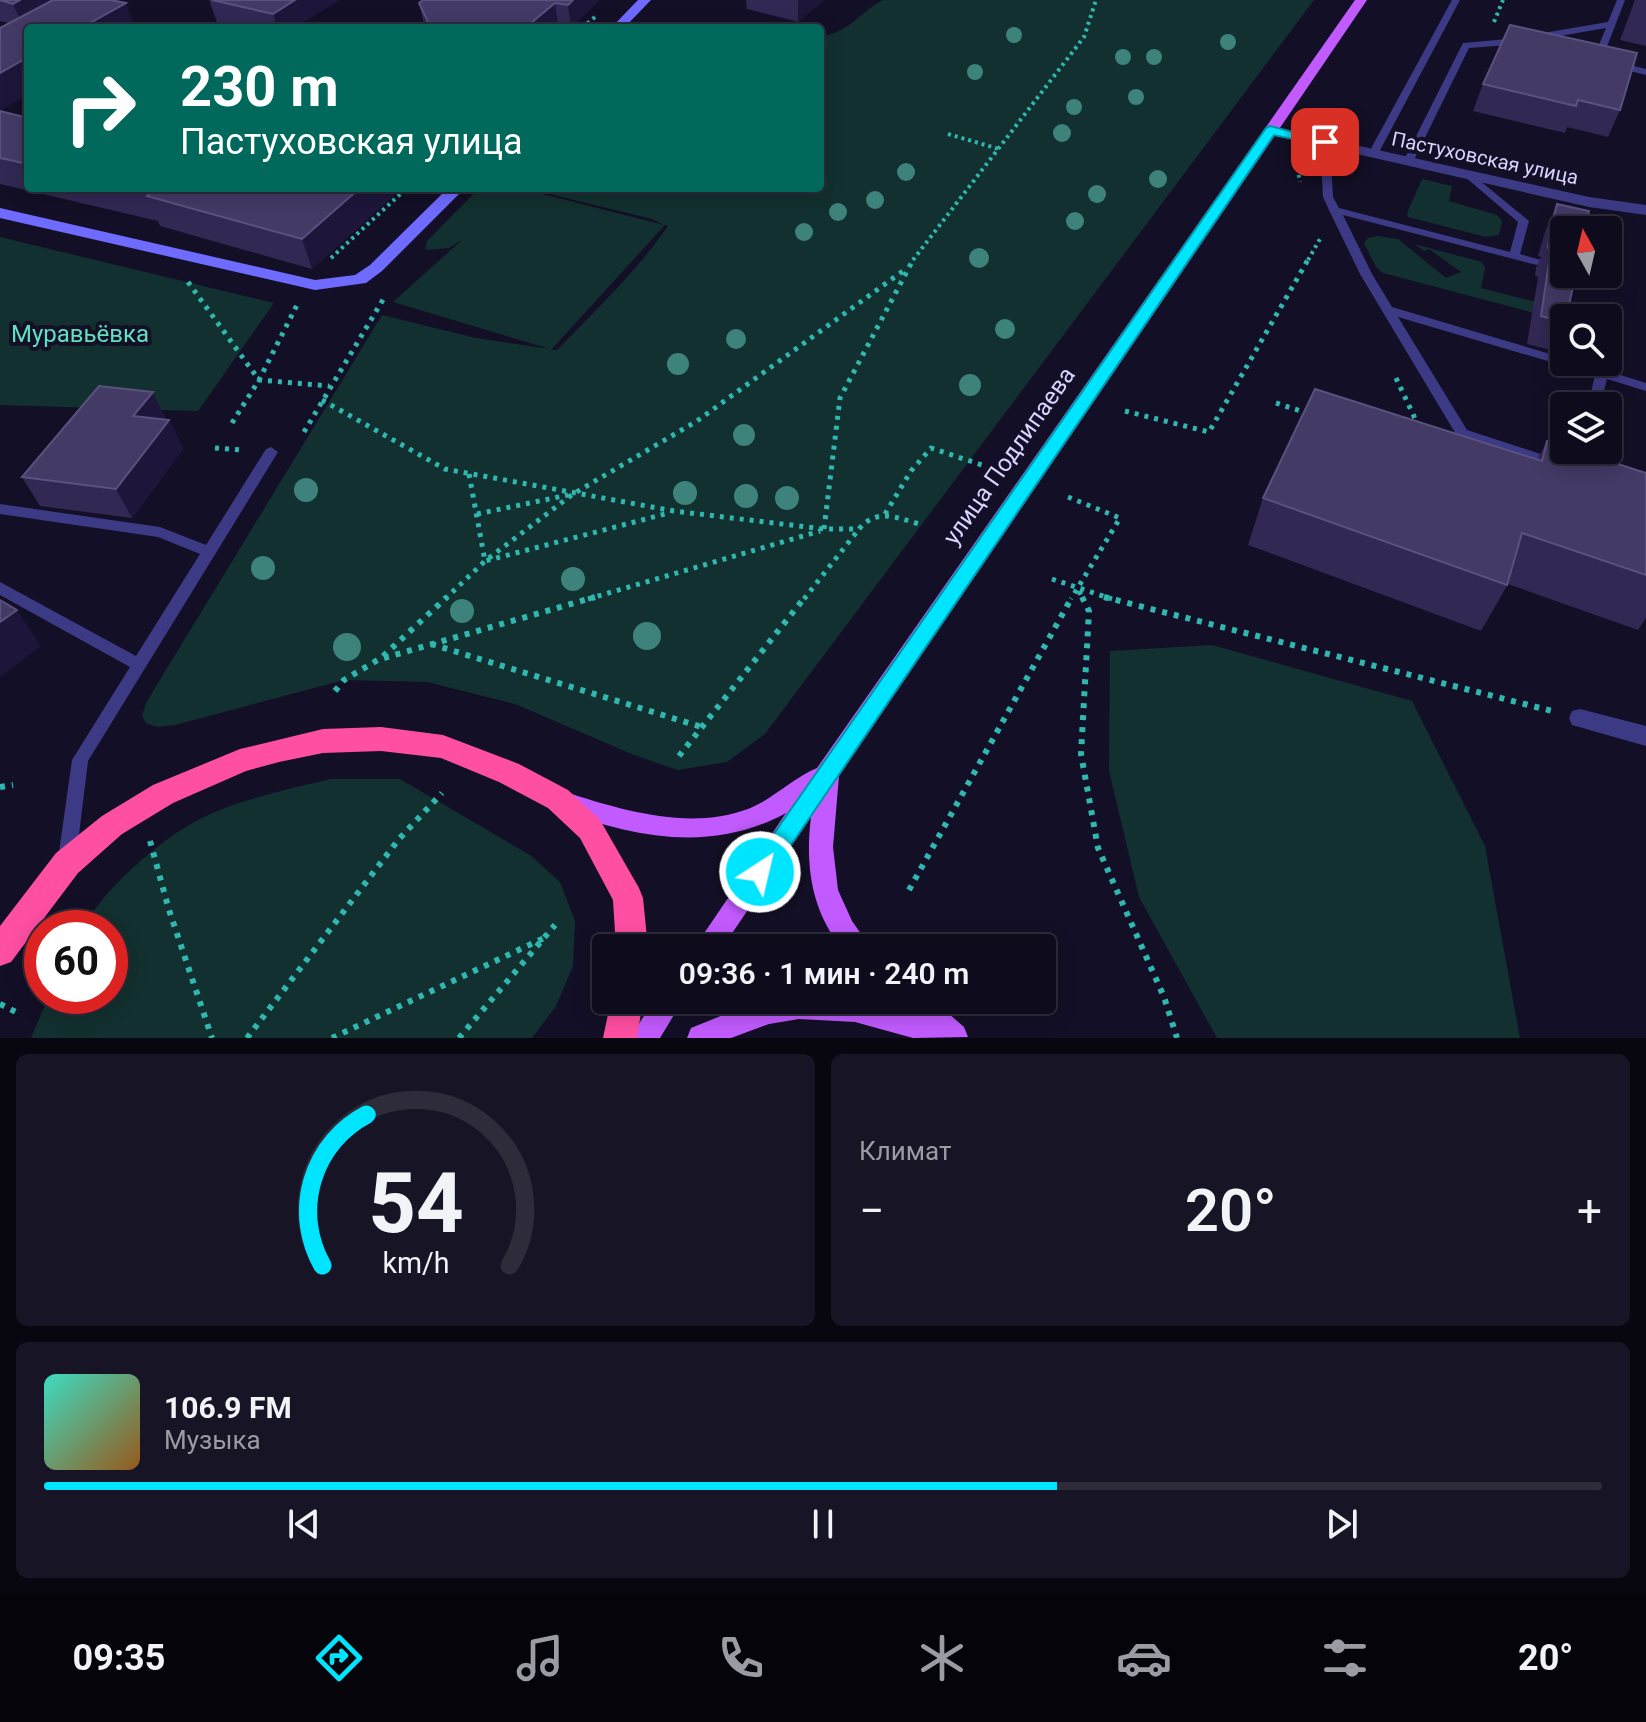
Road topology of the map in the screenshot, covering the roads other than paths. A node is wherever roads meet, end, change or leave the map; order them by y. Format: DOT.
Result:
graph roads {
  1 [pos="645,0"];
  2 [pos="1361,0"];
  3 [pos="1456,0"];
  4 [pos="1621,0"];
  5 [pos="621,24"];
  6 [pos="1611,24"];
  7 [pos="1508,42"];
  8 [pos="1538,48"];
  9 [pos="1583,57"];
  10 [pos="1598,60"];
  11 [pos="1646,72"];
  12 [pos="1270,130"];
  13 [pos="1325,142"];
  14 [pos="1373,154"];
  15 [pos="1408,162"];
  16 [pos="1468,174"];
  17 [pos="453,192"];
  18 [pos="1334,210"];
  19 [pos="1646,210"];
  20 [pos="0,213"];
  21 [pos="1514,256"];
  22 [pos="1537,262"];
  23 [pos="1388,310"];
  24 [pos="1550,358"];
  25 [pos="1611,376"];
  26 [pos="1646,387"];
  27 [pos="271,452"];
  28 [pos="1564,466"];
  29 [pos="0,509"];
  30 [pos="209,552"];
  31 [pos="0,588"];
  32 [pos="140,665"];
  33 [pos="1580,718"];
  34 [pos="1646,736"];
  35 [pos="831,770"];
  36 [pos="558,799"];
  37 [pos="67,863"];
  38 [pos="631,934"];
  39 [pos="717,934"];
  40 [pos="847,934"];
  41 [pos="0,951"];
  42 [pos="624,1014"];
  43 [pos="660,1014"];
  44 [pos="928,1014"];
  45 [pos="620,1038"];
  46 [pos="644,1038"];
  47 [pos="701,1038"];
  48 [pos="955,1038"];
  1 -- 5 [label="street"];
  2 -- 12 [label="main road, улица Подлипаева"];
  3 -- 14 [label="lane"];
  4 -- 6 [label="lane"];
  6 -- 7 [label="lane"];
  6 -- 10 [label="lane"];
  7 -- 8 [label="lane"];
  7 -- 15 [label="lane"];
  9 -- 10 [label="lane"];
  10 -- 11 [label="lane"];
  12 -- 13 [label="street, Пастуховская улица"];
  12 -- 35 [label="main road, улица Подлипаева"];
  13 -- 14 [label="street, Пастуховская улица"];
  13 -- 18 [label="lane"];
  14 -- 15 [label="street, Пастуховская улица"];
  15 -- 16 [label="street, Пастуховская улица"];
  16 -- 19 [label="street, Пастуховская улица"];
  16 -- 21 [label="lane"];
  17 -- 20 [label="street"];
  18 -- 21 [label="lane"];
  18 -- 23 [label="lane"];
  21 -- 22 [label="lane"];
  23 -- 24 [label="lane"];
  23 -- 28 [label="lane"];
  25 -- 26 [label="lane"];
  27 -- 30 [label="lane"];
  29 -- 30 [label="lane"];
  30 -- 32 [label="lane"];
  31 -- 32 [label="lane"];
  32 -- 37 [label="lane"];
  33 -- 34 [label="street"];
  35 -- 36 [label="main road"];
  35 -- 39 [label="main road, улица Подлипаева"];
  35 -- 40 [label="main road"];
  36 -- 37 [label="highway"];
  36 -- 38 [label="highway"];
  37 -- 41 [label="highway"];
  42 -- 45 [label="highway"];
  43 -- 46 [label="main road"];
  44 -- 48 [label="main road"];
  47 -- 48 [label="main road"];
}
